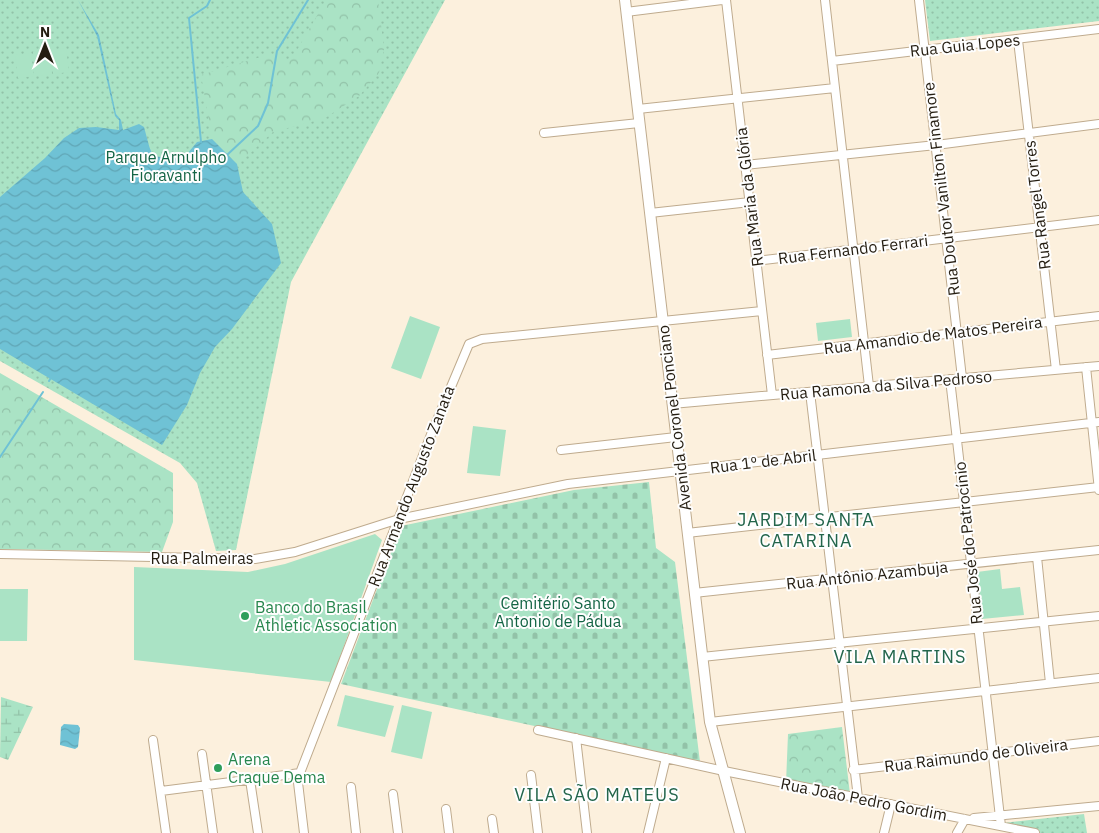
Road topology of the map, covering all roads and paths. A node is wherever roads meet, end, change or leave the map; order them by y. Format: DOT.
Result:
graph roads {
  1 [pos="625,0"];
  2 [pos="724,0"];
  3 [pos="825,0"];
  4 [pos="919,0"];
  5 [pos="626,12"];
  6 [pos="1099,29"];
  7 [pos="1018,40"];
  8 [pos="925,50"];
  9 [pos="832,61"];
  10 [pos="835,88"];
  11 [pos="738,98"];
  12 [pos="638,109"];
  13 [pos="639,123"];
  14 [pos="1099,124"];
  15 [pos="544,133"];
  16 [pos="1029,133"];
  17 [pos="936,145"];
  18 [pos="842,156"];
  19 [pos="745,165"];
  20 [pos="750,202"];
  21 [pos="650,213"];
  22 [pos="1099,220"];
  23 [pos="1040,226"];
  24 [pos="947,238"];
  25 [pos="853,249"];
  26 [pos="756,261"];
  27 [pos="762,311"];
  28 [pos="1099,316"];
  29 [pos="662,320"];
  30 [pos="1051,321"];
  31 [pos="959,333"];
  32 [pos="864,344"];
  33 [pos="767,355"];
  34 [pos="1099,366"];
  35 [pos="1086,367"];
  36 [pos="1056,370"];
  37 [pos="962,378"];
  38 [pos="950,379"];
  39 [pos="869,386"];
  40 [pos="810,392"];
  41 [pos="772,395"];
  42 [pos="672,404"];
  43 [pos="1095,422"];
  44 [pos="676,437"];
  45 [pos="957,438"];
  46 [pos="561,450"];
  47 [pos="818,455"];
  48 [pos="680,471"];
  49 [pos="1099,487"];
  50 [pos="1099,491"];
  51 [pos="964,502"];
  52 [pos="825,517"];
  53 [pos="399,519"];
  54 [pos="379,526"];
  55 [pos="687,533"];
  56 [pos="390,540"];
  57 [pos="1099,550"];
  58 [pos="0,554"];
  59 [pos="1037,557"];
  60 [pos="971,564"];
  61 [pos="832,578"];
  62 [pos="694,592"];
  63 [pos="1099,616"];
  64 [pos="1044,622"];
  65 [pos="978,629"];
  66 [pos="839,643"];
  67 [pos="702,657"];
  68 [pos="1099,678"];
  69 [pos="1050,683"];
  70 [pos="985,691"];
  71 [pos="846,707"];
  72 [pos="710,722"];
  73 [pos="538,730"];
  74 [pos="576,738"];
  75 [pos="153,740"];
  76 [pos="1099,741"];
  77 [pos="202,754"];
  78 [pos="992,754"];
  79 [pos="666,758"];
  80 [pos="854,770"];
  81 [pos="722,771"];
  82 [pos="297,774"];
  83 [pos="531,775"];
  84 [pos="250,780"];
  85 [pos="206,785"];
  86 [pos="351,787"];
  87 [pos="161,791"];
  88 [pos="393,794"];
  89 [pos="858,798"];
  90 [pos="891,804"];
  91 [pos="1099,806"];
  92 [pos="446,809"];
  93 [pos="998,817"];
  94 [pos="492,819"];
  95 [pos="965,819"];
  96 [pos="1001,826"];
  97 [pos="166,833"];
  98 [pos="213,833"];
  99 [pos="258,833"];
  100 [pos="304,833"];
  101 [pos="356,833"];
  102 [pos="398,833"];
  103 [pos="449,833"];
  104 [pos="494,833"];
  105 [pos="538,833"];
  106 [pos="587,833"];
  107 [pos="648,833"];
  108 [pos="740,833"];
  109 [pos="884,833"];
  110 [pos="957,833"];
  111 [pos="1035,833"];
  1 -- 5 [label="main road, Avenida Coronel Ponciano"];
  2 -- 5 [label="street"];
  2 -- 11 [label="street, Rua Maria da Glória"];
  3 -- 9 [label="street"];
  4 -- 8 [label="street, Rua Doutor Vanilton Finamore"];
  5 -- 12 [label="main road, Avenida Coronel Ponciano"];
  6 -- 7 [label="street, Rua Guia Lopes"];
  7 -- 8 [label="street, Rua Guia Lopes"];
  7 -- 16 [label="street, Rua Rangel Torres"];
  8 -- 9 [label="street, Rua Guia Lopes"];
  8 -- 17 [label="street, Rua Doutor Vanilton Finamore"];
  9 -- 10 [label="street"];
  10 -- 11 [label="street"];
  10 -- 18 [label="street"];
  11 -- 12 [label="street"];
  11 -- 19 [label="street, Rua Maria da Glória"];
  12 -- 13 [label="main road, Avenida Coronel Ponciano"];
  13 -- 15 [label="street"];
  13 -- 21 [label="main road, Avenida Coronel Ponciano"];
  14 -- 16 [label="street"];
  16 -- 17 [label="street"];
  16 -- 23 [label="street, Rua Rangel Torres"];
  17 -- 18 [label="street"];
  17 -- 24 [label="street, Rua Doutor Vanilton Finamore"];
  18 -- 19 [label="street"];
  18 -- 25 [label="street"];
  19 -- 20 [label="street, Rua Maria da Glória"];
  20 -- 21 [label="street"];
  20 -- 26 [label="street, Rua Maria da Glória"];
  21 -- 29 [label="main road, Avenida Coronel Ponciano"];
  22 -- 23 [label="street, Rua Fernando Ferrari"];
  23 -- 24 [label="street, Rua Fernando Ferrari"];
  23 -- 30 [label="street, Rua Rangel Torres"];
  24 -- 25 [label="street, Rua Fernando Ferrari"];
  24 -- 31 [label="street, Rua Doutor Vanilton Finamore"];
  25 -- 26 [label="street, Rua Fernando Ferrari"];
  25 -- 32 [label="street"];
  26 -- 27 [label="street, Rua Maria da Glória"];
  27 -- 29 [label="street, Rua Armando Augusto Zanata"];
  27 -- 33 [label="street, Rua Maria da Glória"];
  28 -- 30 [label="street, Rua Amandio de Matos Pereira"];
  29 -- 42 [label="main road, Avenida Coronel Ponciano"];
  29 -- 53 [label="street, Rua Armando Augusto Zanata"];
  30 -- 31 [label="street, Rua Amandio de Matos Pereira"];
  30 -- 36 [label="street, Rua Rangel Torres"];
  31 -- 32 [label="street, Rua Amandio de Matos Pereira"];
  31 -- 37 [label="street, Rua Doutor Vanilton Finamore"];
  32 -- 33 [label="street, Rua Amandio de Matos Pereira"];
  32 -- 39 [label="street"];
  33 -- 41 [label="street, Rua Maria da Glória"];
  34 -- 35 [label="street, Rua Ramona da Silva Pedroso"];
  35 -- 36 [label="street, Rua Ramona da Silva Pedroso"];
  35 -- 43 [label="street"];
  36 -- 37 [label="street, Rua Ramona da Silva Pedroso"];
  37 -- 38 [label="street, Rua Ramona da Silva Pedroso"];
  38 -- 39 [label="street, Rua Ramona da Silva Pedroso"];
  38 -- 45 [label="street, Rua José do Patrocínio"];
  39 -- 40 [label="street, Rua Ramona da Silva Pedroso"];
  40 -- 41 [label="street, Rua Ramona da Silva Pedroso"];
  40 -- 47 [label="street"];
  41 -- 42 [label="street, Rua Ramona da Silva Pedroso"];
  42 -- 44 [label="main road, Avenida Coronel Ponciano"];
  43 -- 45 [label="street, Rua 1º de Abril"];
  43 -- 49 [label="street"];
  44 -- 46 [label="street"];
  44 -- 48 [label="main road, Avenida Coronel Ponciano"];
  45 -- 47 [label="street, Rua 1º de Abril"];
  45 -- 51 [label="street, Rua José do Patrocínio"];
  47 -- 48 [label="street, Rua 1º de Abril"];
  47 -- 52 [label="street"];
  48 -- 53 [label="street, Rua 1º de Abril"];
  48 -- 55 [label="main road, Avenida Coronel Ponciano"];
  49 -- 50 [label="street"];
  49 -- 51 [label="street"];
  51 -- 52 [label="street"];
  51 -- 60 [label="street, Rua José do Patrocínio"];
  52 -- 55 [label="street"];
  52 -- 61 [label="street"];
  53 -- 54 [label="street, Rua Palmeiras"];
  53 -- 56 [label="street, Rua Armando Augusto Zanata"];
  54 -- 56 [label="street"];
  54 -- 58 [label="street, Rua Palmeiras"];
  55 -- 62 [label="main road, Avenida Coronel Ponciano"];
  56 -- 82 [label="street, Rua Armando Augusto Zanata"];
  57 -- 59 [label="street, Rua Antônio Azambuja"];
  59 -- 60 [label="street, Rua Antônio Azambuja"];
  59 -- 64 [label="street"];
  60 -- 61 [label="street, Rua Antônio Azambuja"];
  60 -- 65 [label="street, Rua José do Patrocínio"];
  61 -- 62 [label="street, Rua Antônio Azambuja"];
  61 -- 66 [label="street"];
  62 -- 67 [label="main road, Avenida Coronel Ponciano"];
  63 -- 64 [label="street"];
  64 -- 65 [label="street"];
  64 -- 69 [label="street"];
  65 -- 66 [label="street"];
  65 -- 70 [label="street, Rua José do Patrocínio"];
  66 -- 67 [label="street"];
  66 -- 71 [label="street"];
  67 -- 72 [label="main road, Avenida Coronel Ponciano"];
  68 -- 69 [label="street"];
  69 -- 70 [label="street"];
  70 -- 71 [label="street"];
  70 -- 78 [label="street, Rua José do Patrocínio"];
  71 -- 72 [label="street"];
  71 -- 80 [label="street"];
  72 -- 81 [label="main road, Avenida Coronel Ponciano"];
  73 -- 74 [label="street, Rua João Pedro Gordim"];
  74 -- 79 [label="street, Rua João Pedro Gordim"];
  74 -- 106 [label="street"];
  75 -- 87 [label="street"];
  76 -- 78 [label="street, Rua Raimundo de Oliveira"];
  77 -- 85 [label="street"];
  78 -- 80 [label="street, Rua Raimundo de Oliveira"];
  78 -- 93 [label="street, Rua José do Patrocínio"];
  79 -- 81 [label="street, Rua João Pedro Gordim"];
  79 -- 107 [label="street"];
  80 -- 89 [label="street"];
  81 -- 89 [label="street, Rua João Pedro Gordim"];
  81 -- 108 [label="main road, Avenida Coronel Ponciano"];
  82 -- 84 [label="street"];
  82 -- 100 [label="street"];
  83 -- 105 [label="street"];
  84 -- 85 [label="street"];
  84 -- 99 [label="street"];
  85 -- 87 [label="street"];
  85 -- 98 [label="street"];
  86 -- 101 [label="street"];
  87 -- 97 [label="street"];
  88 -- 102 [label="street"];
  89 -- 90 [label="street, Rua João Pedro Gordim"];
  90 -- 95 [label="street, Rua João Pedro Gordim"];
  90 -- 109 [label="street"];
  91 -- 93 [label="street"];
  92 -- 103 [label="street"];
  93 -- 95 [label="street"];
  93 -- 96 [label="street, Rua José do Patrocínio"];
  94 -- 104 [label="street"];
  95 -- 96 [label="street, Rua João Pedro Gordim"];
  95 -- 110 [label="street"];
  96 -- 111 [label="street, Rua João Pedro Gordim"];
}
